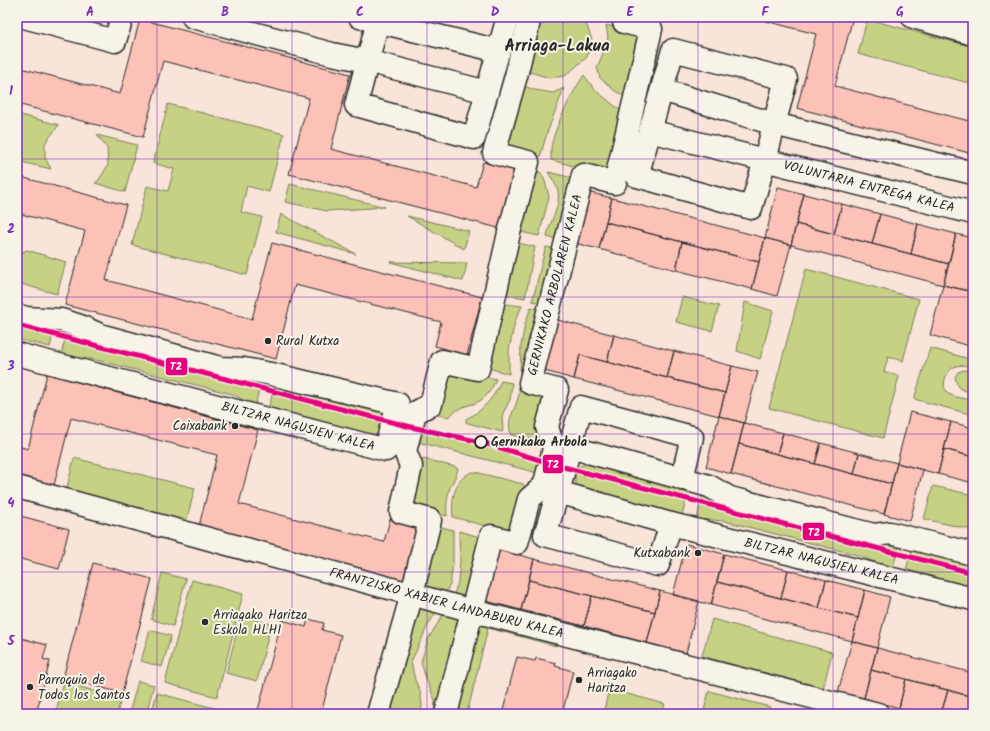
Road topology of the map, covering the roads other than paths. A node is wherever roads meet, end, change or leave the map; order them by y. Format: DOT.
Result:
graph roads {
  1 [pos="24,17"];
  2 [pos="122,17"];
  3 [pos="194,17"];
  4 [pos="508,17"];
  5 [pos="530,17"];
  6 [pos="625,17"];
  7 [pos="913,17"];
  8 [pos="372,19"];
  9 [pos="973,34"];
  10 [pos="499,51"];
  11 [pos="367,61"];
  12 [pos="662,90"];
  13 [pos="487,92"];
  14 [pos="774,124"];
  15 [pos="650,131"];
  16 [pos="765,160"];
  17 [pos="973,173"];
  18 [pos="973,213"];
  19 [pos="17,315"];
  20 [pos="17,354"];
  21 [pos="570,447"];
  22 [pos="682,479"];
  23 [pos="17,487"];
  24 [pos="558,492"];
  25 [pos="671,524"];
  26 [pos="973,554"];
  27 [pos="412,594"];
  28 [pos="973,599"];
  29 [pos="473,611"];
  30 [pos="378,714"];
  31 [pos="446,714"];
  32 [pos="878,714"];
  1 -- 2 [label="street"];
  3 -- 11 [label="street"];
  4 -- 10 [label="street"];
  5 -- 27 [label="street"];
  6 -- 29 [label="street, GERNIKAKO ARBOLAREN KALEA"];
  7 -- 9 [label="street"];
  8 -- 10 [label="street"];
  8 -- 11 [label="street"];
  10 -- 13 [label="street"];
  11 -- 13 [label="street"];
  11 -- 13 [label="street"];
  12 -- 14 [label="street"];
  12 -- 14 [label="street, VOLUNTARIA ENTREGA KALEA"];
  12 -- 15 [label="street, VOLUNTARIA ENTREGA KALEA"];
  14 -- 16 [label="street, VOLUNTARIA ENTREGA KALEA"];
  14 -- 17 [label="street"];
  15 -- 16 [label="street, VOLUNTARIA ENTREGA KALEA"];
  15 -- 16 [label="street, VOLUNTARIA ENTREGA KALEA"];
  16 -- 18 [label="street, VOLUNTARIA ENTREGA KALEA"];
  19 -- 20 [label="street, BILTZAR NAGUSIEN KALEA"];
  21 -- 22 [label="street"];
  21 -- 22 [label="street"];
  21 -- 24 [label="street"];
  22 -- 26 [label="street"];
  23 -- 27 [label="street, FRANTZISKO XABIER LANDABURU KALEA"];
  24 -- 25 [label="street, BILTZAR NAGUSIEN KALEA"];
  24 -- 25 [label="street"];
  25 -- 28 [label="street, BILTZAR NAGUSIEN KALEA"];
  27 -- 29 [label="street, FRANTZISKO XABIER LANDABURU KALEA"];
  27 -- 30 [label="street"];
  29 -- 31 [label="street, GERNIKAKO ARBOLAREN KALEA"];
  29 -- 32 [label="street, FRANTZISKO XABIER LANDABURU KALEA"];
}
